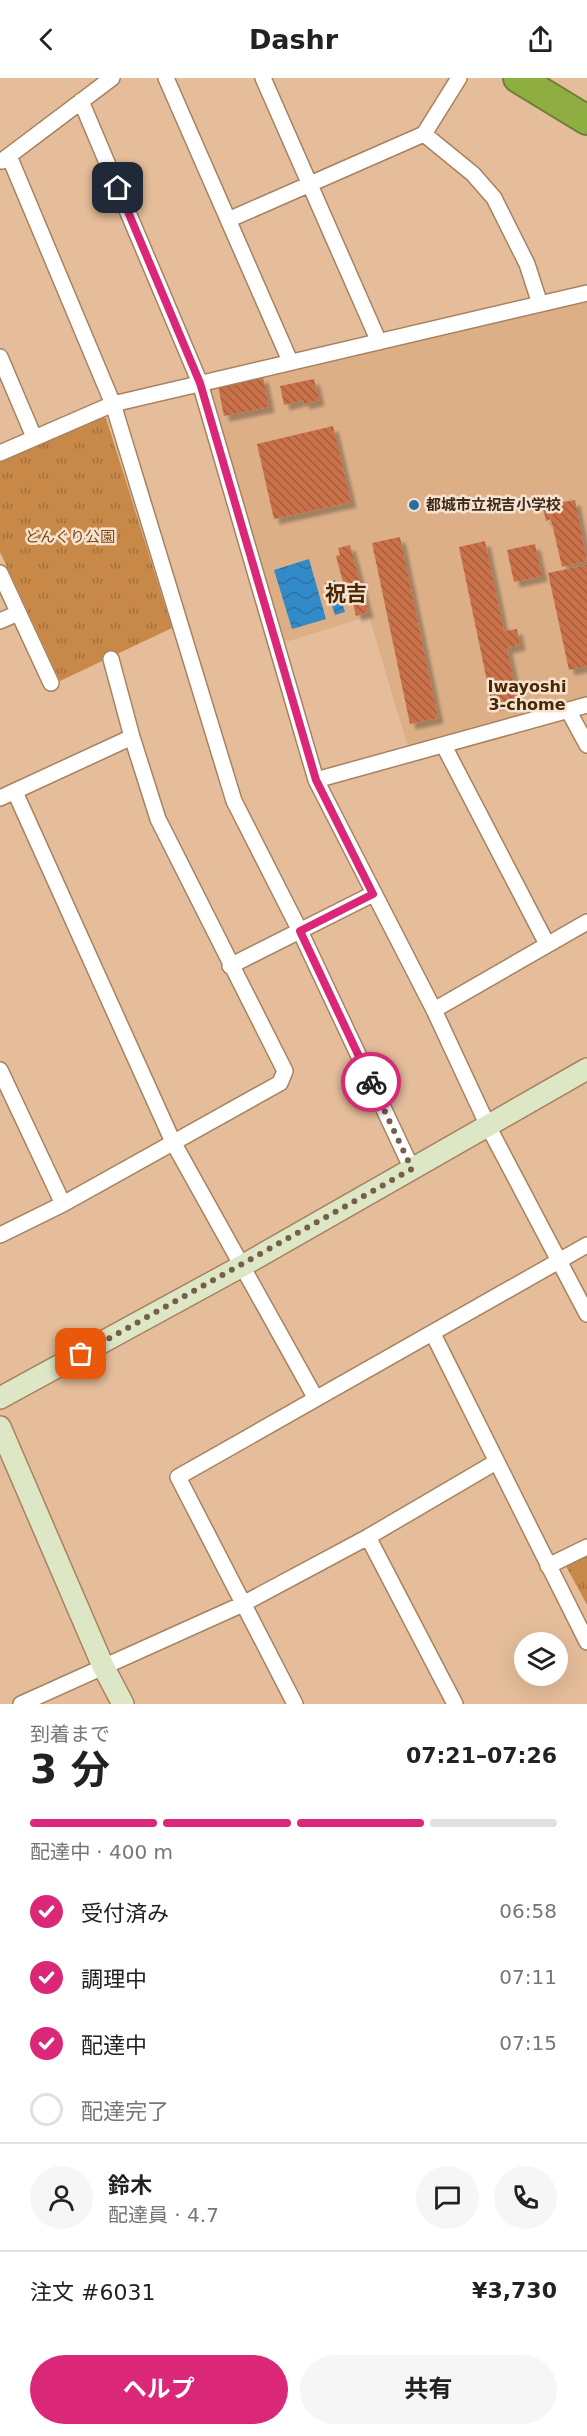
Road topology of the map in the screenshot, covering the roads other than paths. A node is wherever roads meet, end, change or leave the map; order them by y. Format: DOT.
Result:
graph roads {
  1 [pos="112,78"];
  2 [pos="166,78"];
  3 [pos="263,78"];
  4 [pos="459,78"];
  5 [pos="518,78"];
  6 [pos="81,101"];
  7 [pos="587,120"];
  8 [pos="424,134"];
  9 [pos="4,160"];
  10 [pos="310,185"];
  11 [pos="228,220"];
  12 [pos="587,293"];
  13 [pos="540,304"];
  14 [pos="379,342"];
  15 [pos="0,357"];
  16 [pos="290,361"];
  17 [pos="200,383"];
  18 [pos="112,404"];
  19 [pos="34,437"];
  20 [pos="0,453"];
  21 [pos="0,573"];
  22 [pos="18,613"];
  23 [pos="0,621"];
  24 [pos="111,659"];
  25 [pos="51,683"];
  26 [pos="587,705"];
  27 [pos="568,710"];
  28 [pos="132,737"];
  29 [pos="587,745"];
  30 [pos="444,746"];
  31 [pos="316,780"];
  32 [pos="15,792"];
  33 [pos="0,798"];
  34 [pos="373,894"];
  35 [pos="587,922"];
  36 [pos="300,931"];
  37 [pos="547,944"];
  38 [pos="230,966"];
  39 [pos="434,1010"];
  40 [pos="587,1069"];
  41 [pos="0,1070"];
  42 [pos="488,1125"];
  43 [pos="173,1142"];
  44 [pos="412,1169"];
  45 [pos="63,1204"];
  46 [pos="0,1235"];
  47 [pos="587,1245"];
  48 [pos="560,1260"];
  49 [pos="242,1266"];
  50 [pos="587,1314"];
  51 [pos="433,1334"];
  52 [pos="315,1397"];
  53 [pos="0,1398"];
  54 [pos="0,1427"];
  55 [pos="496,1462"];
  56 [pos="368,1537"];
  57 [pos="587,1547"];
  58 [pos="548,1566"];
  59 [pos="243,1604"];
  60 [pos="587,1642"];
  61 [pos="103,1666"];
  62 [pos="21,1704"];
  63 [pos="123,1704"];
  64 [pos="295,1704"];
  65 [pos="455,1704"];
  1 -- 6 [label="street"];
  2 -- 11 [label="street"];
  3 -- 10 [label="street"];
  4 -- 8 [label="street"];
  5 -- 7 [label="highway"];
  6 -- 9 [label="street"];
  6 -- 17 [label="street"];
  8 -- 10 [label="street"];
  8 -- 13 [label="street"];
  9 -- 18 [label="street"];
  10 -- 11 [label="street"];
  10 -- 14 [label="street"];
  11 -- 16 [label="street"];
  12 -- 13 [label="street"];
  13 -- 14 [label="street"];
  14 -- 16 [label="street"];
  15 -- 19 [label="street"];
  16 -- 17 [label="street"];
  17 -- 18 [label="street"];
  17 -- 31 [label="street"];
  18 -- 19 [label="street"];
  18 -- 36 [label="street"];
  19 -- 20 [label="street"];
  21 -- 22 [label="street"];
  22 -- 23 [label="street"];
  22 -- 25 [label="street"];
  24 -- 28 [label="street"];
  26 -- 27 [label="street"];
  27 -- 29 [label="street"];
  27 -- 30 [label="street"];
  28 -- 32 [label="street"];
  28 -- 38 [label="street"];
  30 -- 31 [label="street"];
  30 -- 37 [label="street"];
  31 -- 34 [label="street"];
  32 -- 33 [label="street"];
  32 -- 43 [label="street"];
  34 -- 36 [label="street"];
  34 -- 39 [label="street"];
  35 -- 37 [label="street"];
  36 -- 38 [label="street"];
  36 -- 44 [label="street"];
  37 -- 39 [label="street"];
  38 -- 43 [label="street"];
  39 -- 42 [label="street"];
  40 -- 42 [label="street"];
  41 -- 45 [label="street"];
  42 -- 44 [label="street"];
  42 -- 48 [label="street"];
  43 -- 45 [label="street"];
  43 -- 49 [label="street"];
  44 -- 49 [label="street"];
  45 -- 46 [label="street"];
  47 -- 48 [label="street"];
  48 -- 50 [label="street"];
  48 -- 51 [label="street"];
  49 -- 52 [label="street"];
  49 -- 53 [label="street"];
  51 -- 52 [label="street"];
  51 -- 55 [label="street"];
  52 -- 59 [label="street"];
  54 -- 61 [label="street"];
  55 -- 56 [label="street"];
  55 -- 58 [label="street"];
  56 -- 59 [label="street"];
  56 -- 65 [label="street"];
  57 -- 58 [label="street"];
  58 -- 60 [label="street"];
  59 -- 61 [label="street"];
  59 -- 64 [label="street"];
  61 -- 62 [label="street"];
  61 -- 63 [label="street"];
}
